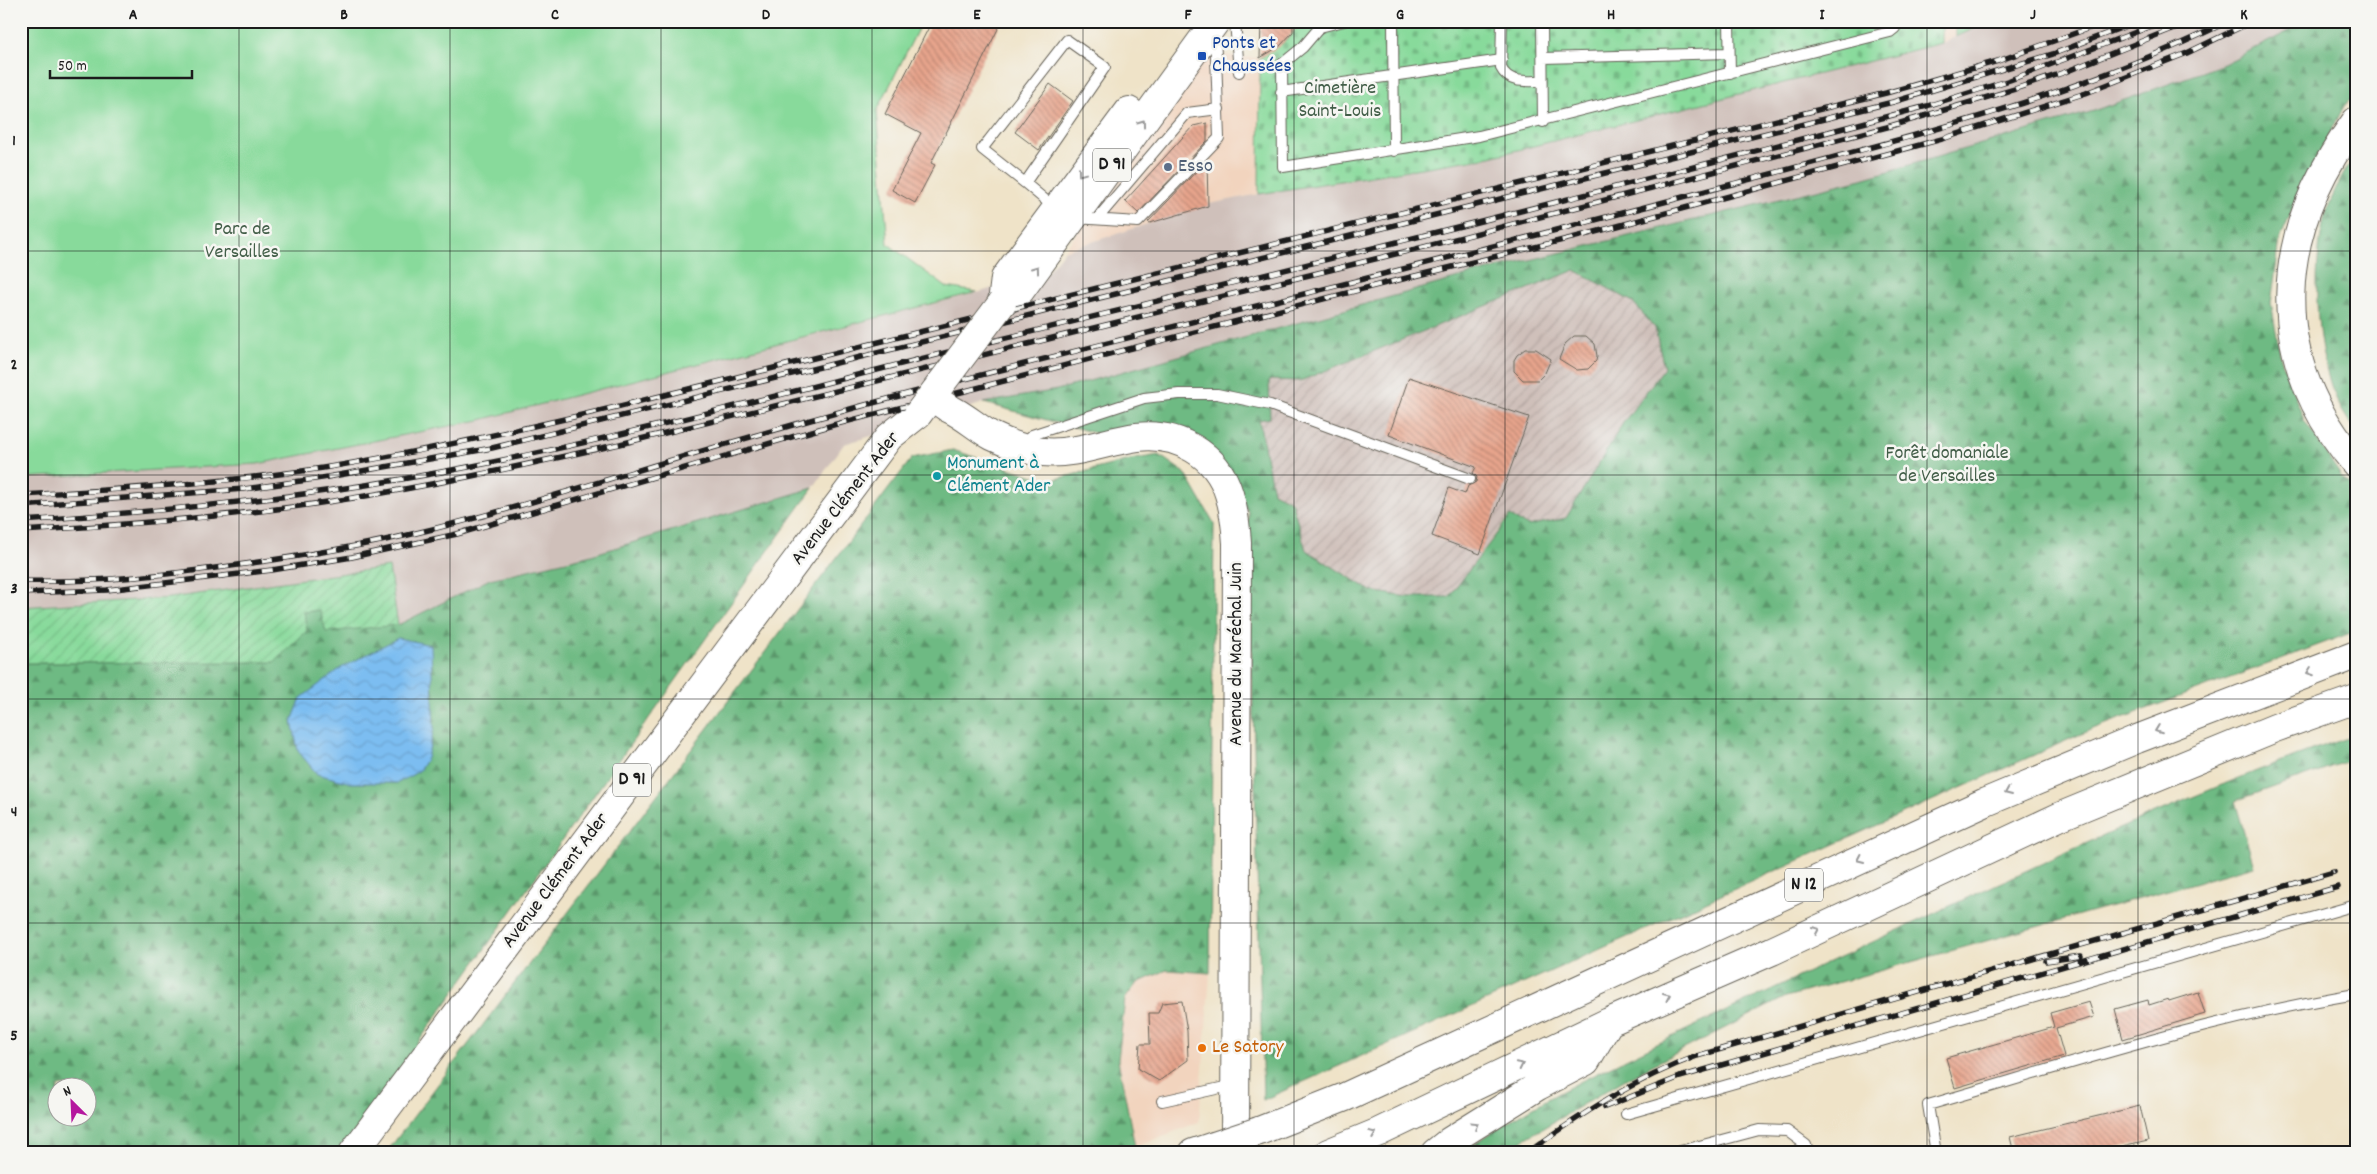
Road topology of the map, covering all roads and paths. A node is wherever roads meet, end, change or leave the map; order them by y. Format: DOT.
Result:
graph roads {
  1 [pos="1344,21"];
  2 [pos="1392,21"];
  3 [pos="1502,21"];
  4 [pos="1542,21"];
  5 [pos="1729,21"];
  6 [pos="1896,21"];
  7 [pos="1214,22"];
  8 [pos="1729,53"];
  9 [pos="1543,58"];
  10 [pos="1502,60"];
  11 [pos="1239,72"];
  12 [pos="1730,73"];
  13 [pos="1394,76"];
  14 [pos="1542,81"];
  15 [pos="1281,92"];
  16 [pos="1219,109"];
  17 [pos="2356,121"];
  18 [pos="1543,122"];
  19 [pos="1394,151"];
  20 [pos="1025,183"];
  21 [pos="1074,217"];
  22 [pos="932,406"];
  23 [pos="1023,447"];
  24 [pos="2356,464"];
  25 [pos="1470,479"];
  26 [pos="2356,655"];
  27 [pos="2356,699"];
  28 [pos="2356,905"];
  29 [pos="2356,994"];
  30 [pos="1609,1022"];
  31 [pos="1235,1084"];
  32 [pos="1162,1101"];
  33 [pos="1626,1114"];
  34 [pos="1214,1151"];
  35 [pos="353,1153"];
  36 [pos="374,1153"];
  37 [pos="1328,1153"];
  38 [pos="1435,1153"];
  39 [pos="1673,1153"];
  40 [pos="1808,1153"];
  41 [pos="1936,1153"];
  1 -- 15 [label="lane"];
  2 -- 13 [label="lane"];
  3 -- 10 [label="lane"];
  4 -- 9 [label="lane"];
  5 -- 8 [label="lane"];
  6 -- 12 [label="lane"];
  7 -- 11 [label="lane"];
  7 -- 16 [label="lane"];
  7 -- 21 [label="main road, D 91"];
  8 -- 9 [label="lane"];
  8 -- 12 [label="lane"];
  9 -- 14 [label="lane"];
  10 -- 13 [label="lane"];
  10 -- 14 [label="lane"];
  12 -- 18 [label="lane"];
  13 -- 15 [label="lane"];
  13 -- 19 [label="lane"];
  14 -- 18 [label="lane"];
  15 -- 19 [label="lane"];
  16 -- 21 [label="lane"];
  16 -- 21 [label="lane"];
  17 -- 24 [label="main road"];
  18 -- 19 [label="lane"];
  20 -- 20 [label="lane"];
  20 -- 21 [label="lane"];
  21 -- 22 [label="main road, D 91, bridge"];
  22 -- 23 [label="main road, Avenue du Maréchal Juin"];
  22 -- 35 [label="main road, Avenue Clément Ader / D 91"];
  22 -- 36 [label="main road, Avenue Clément Ader / D 91"];
  23 -- 25 [label="lane"];
  23 -- 31 [label="main road, Avenue du Maréchal Juin"];
  26 -- 34 [label="main road, N 12, one-way, bridge"];
  30 -- 27 [label="main road, N 12, one-way"];
  28 -- 33 [label="lane"];
  29 -- 41 [label="lane"];
  37 -- 30 [label="main road, N 12, one-way"];
  38 -- 30 [label="main road, one-way"];
  31 -- 32 [label="lane"];
  31 -- 34 [label="main road, Avenue du Maréchal Juin"];
  39 -- 40 [label="lane"];
}
